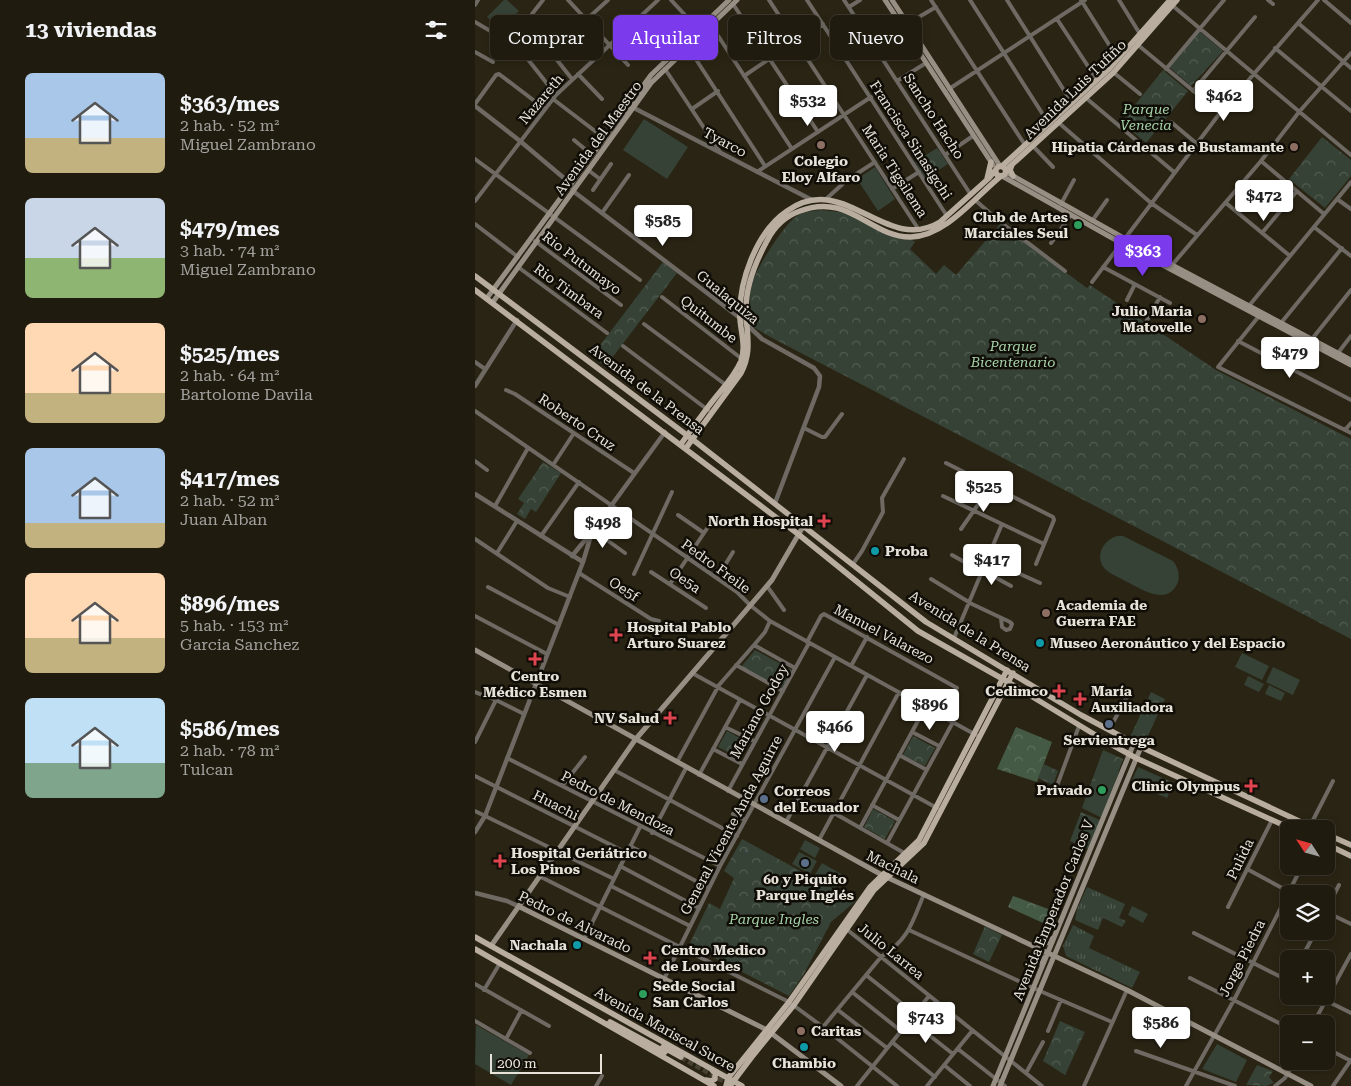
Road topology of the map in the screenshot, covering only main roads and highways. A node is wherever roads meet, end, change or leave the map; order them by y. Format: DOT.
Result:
graph roads {
  1 [pos="885,0"];
  2 [pos="892,0"];
  3 [pos="1177,0"];
  4 [pos="733,1"];
  5 [pos="1169,2"];
  6 [pos="718,15"];
  7 [pos="1157,20"];
  8 [pos="668,60"];
  9 [pos="672,60"];
  10 [pos="1111,71"];
  11 [pos="642,90"];
  12 [pos="1044,132"];
  13 [pos="606,140"];
  14 [pos="991,162"];
  15 [pos="1012,164"];
  16 [pos="1001,171"];
  17 [pos="1013,176"];
  18 [pos="986,181"];
  19 [pos="973,197"];
  20 [pos="960,208"];
  21 [pos="861,214"];
  22 [pos="552,215"];
  23 [pos="1122,241"];
  24 [pos="475,276"];
  25 [pos="475,290"];
  26 [pos="496,292"];
  27 [pos="744,295"];
  28 [pos="490,300"];
  29 [pos="1248,308"];
  30 [pos="1351,360"];
  31 [pos="1351,365"];
  32 [pos="728,387"];
  33 [pos="690,437"];
  34 [pos="683,446"];
  35 [pos="804,525"];
  36 [pos="799,534"];
  37 [pos="475,650"];
  38 [pos="1010,672"];
  39 [pos="1005,680"];
  40 [pos="635,740"];
  41 [pos="1134,743"];
  42 [pos="1141,747"];
  43 [pos="1130,754"];
  44 [pos="1136,758"];
  45 [pos="939,809"];
  46 [pos="1297,820"];
  47 [pos="1280,824"];
  48 [pos="1335,838"];
  49 [pos="1351,845"];
  50 [pos="1335,848"];
  51 [pos="1351,856"];
  52 [pos="885,876"];
  53 [pos="519,907"];
  54 [pos="1055,936"];
  55 [pos="475,937"];
  56 [pos="1060,943"];
  57 [pos="1031,945"];
  58 [pos="491,946"];
  59 [pos="475,949"];
  60 [pos="1048,953"];
  61 [pos="1055,956"];
  62 [pos="1066,961"];
  63 [pos="1043,966"];
  64 [pos="575,994"];
  65 [pos="572,1004"];
  66 [pos="769,1031"];
  67 [pos="712,1070"];
  68 [pos="701,1079"];
  69 [pos="729,1083"];
  70 [pos="1002,1085"];
  71 [pos="714,1086"];
  72 [pos="742,1086"];
  73 [pos="841,1086"];
  74 [pos="993,1086"];
  75 [pos="1311,1086"];
  1 -- 14 [label="main road"];
  2 -- 16 [label="main road"];
  3 -- 5 [label="main road, Avenida Luis Tufiño"];
  4 -- 6 [label="main road, Avenida del Maestro"];
  5 -- 7 [label="main road, Avenida Luis Tufiño"];
  7 -- 10 [label="main road, Avenida Luis Tufiño"];
  7 -- 10 [label="main road, Avenida Luis Tufiño"];
  8 -- 11 [label="main road, Avenida del Maestro"];
  9 -- 11 [label="main road, Avenida del Maestro"];
  10 -- 12 [label="main road, Avenida Luis Tufiño"];
  10 -- 12 [label="main road, Avenida Luis Tufiño"];
  11 -- 13 [label="main road, Avenida del Maestro"];
  12 -- 15 [label="main road, Avenida Luis Tufiño"];
  12 -- 16 [label="main road, Avenida Luis Tufiño"];
  13 -- 22 [label="main road, Avenida del Maestro"];
  13 -- 22 [label="main road, Avenida del Maestro"];
  14 -- 16 [label="main road"];
  14 -- 18 [label="main road"];
  15 -- 16 [label="main road, Avenida Luis Tufiño"];
  15 -- 17 [label="main road"];
  16 -- 17 [label="main road"];
  16 -- 18 [label="main road, Avenida Luis Tufiño"];
  16 -- 19 [label="main road, Avenida Luis Tufiño"];
  16 -- 23 [label="main road"];
  17 -- 23 [label="main road"];
  18 -- 19 [label="main road, Avenida Luis Tufiño"];
  19 -- 20 [label="main road, Avenida Luis Tufiño"];
  20 -- 21 [label="main road, Avenida Luis Tufiño"];
  20 -- 21 [label="main road, Avenida Luis Tufiño"];
  21 -- 27 [label="main road, Avenida Luis Tufiño"];
  21 -- 27 [label="main road, Avenida Luis Tufiño"];
  22 -- 26 [label="main road, Avenida del Maestro"];
  22 -- 26 [label="main road, Avenida del Maestro"];
  23 -- 29 [label="main road"];
  23 -- 29 [label="main road"];
  24 -- 26 [label="main road, Avenida de la Prensa"];
  25 -- 28 [label="main road, Avenida de la Prensa"];
  26 -- 28 [label="main road, Avenida del Maestro"];
  26 -- 33 [label="main road, Avenida de la Prensa"];
  27 -- 32 [label="main road, Avenida Luis Tufiño"];
  27 -- 32 [label="main road, Avenida Luis Tufiño"];
  28 -- 34 [label="main road, Avenida de la Prensa"];
  29 -- 30 [label="main road"];
  29 -- 31 [label="main road"];
  32 -- 33 [label="main road, Avenida Luis Tufiño"];
  33 -- 34 [label="main road, Avenida Luis Tufiño"];
  33 -- 35 [label="main road, Avenida de la Prensa"];
  34 -- 36 [label="main road, Avenida de la Prensa"];
  35 -- 36 [label="main road"];
  35 -- 38 [label="main road, Avenida de la Prensa"];
  36 -- 39 [label="main road, Avenida de la Prensa"];
  36 -- 40 [label="main road"];
  37 -- 40 [label="main road, Machala"];
  38 -- 39 [label="main road"];
  38 -- 41 [label="main road, Avenida de la Prensa"];
  39 -- 43 [label="main road, Avenida de la Prensa"];
  39 -- 45 [label="main road"];
  40 -- 52 [label="main road, Machala"];
  40 -- 53 [label="main road"];
  41 -- 42 [label="main road, Avenida de la Prensa"];
  41 -- 43 [label="main road, Avenida Emperador Carlos V"];
  42 -- 44 [label="main road, Avenida Emperador Carlos V"];
  42 -- 46 [label="main road, Avenida de la Prensa"];
  43 -- 44 [label="main road, Avenida de la Prensa"];
  43 -- 54 [label="main road, Avenida Emperador Carlos V"];
  44 -- 47 [label="main road, Avenida de la Prensa"];
  44 -- 56 [label="main road, Avenida Emperador Carlos V"];
  45 -- 52 [label="main road"];
  45 -- 52 [label="main road"];
  48 -- 49 [label="main road"];
  50 -- 51 [label="main road"];
  52 -- 57 [label="main road, Machala"];
  52 -- 66 [label="main road"];
  53 -- 58 [label="main road"];
  53 -- 66 [label="main road, Pedro de Alvarado"];
  54 -- 57 [label="main road"];
  54 -- 60 [label="main road, Avenida Emperador Carlos V"];
  55 -- 58 [label="main road, Avenida Mariscal Sucre"];
  56 -- 61 [label="main road, Avenida Emperador Carlos V"];
  56 -- 62 [label="main road"];
  57 -- 60 [label="main road, Machala"];
  57 -- 63 [label="main road"];
  58 -- 64 [label="main road, Avenida Mariscal Sucre"];
  59 -- 65 [label="main road, Avenida Mariscal Sucre"];
  60 -- 61 [label="main road, Machala"];
  60 -- 63 [label="main road, Avenida Emperador Carlos V"];
  61 -- 62 [label="main road, Machala"];
  61 -- 70 [label="main road, Avenida Emperador Carlos V"];
  62 -- 75 [label="main road, Machala"];
  63 -- 74 [label="main road, Avenida Emperador Carlos V"];
  64 -- 65 [label="main road, Avenida Mariscal Sucre"];
  64 -- 67 [label="main road, Avenida Mariscal Sucre"];
  65 -- 68 [label="main road, Avenida Mariscal Sucre"];
  66 -- 69 [label="main road"];
  66 -- 73 [label="main road, Pedro de Alvarado"];
  67 -- 68 [label="main road"];
  67 -- 69 [label="main road, Avenida Mariscal Sucre"];
  68 -- 71 [label="main road, Avenida Mariscal Sucre"];
  69 -- 72 [label="main road, Avenida Mariscal Sucre"];
}
